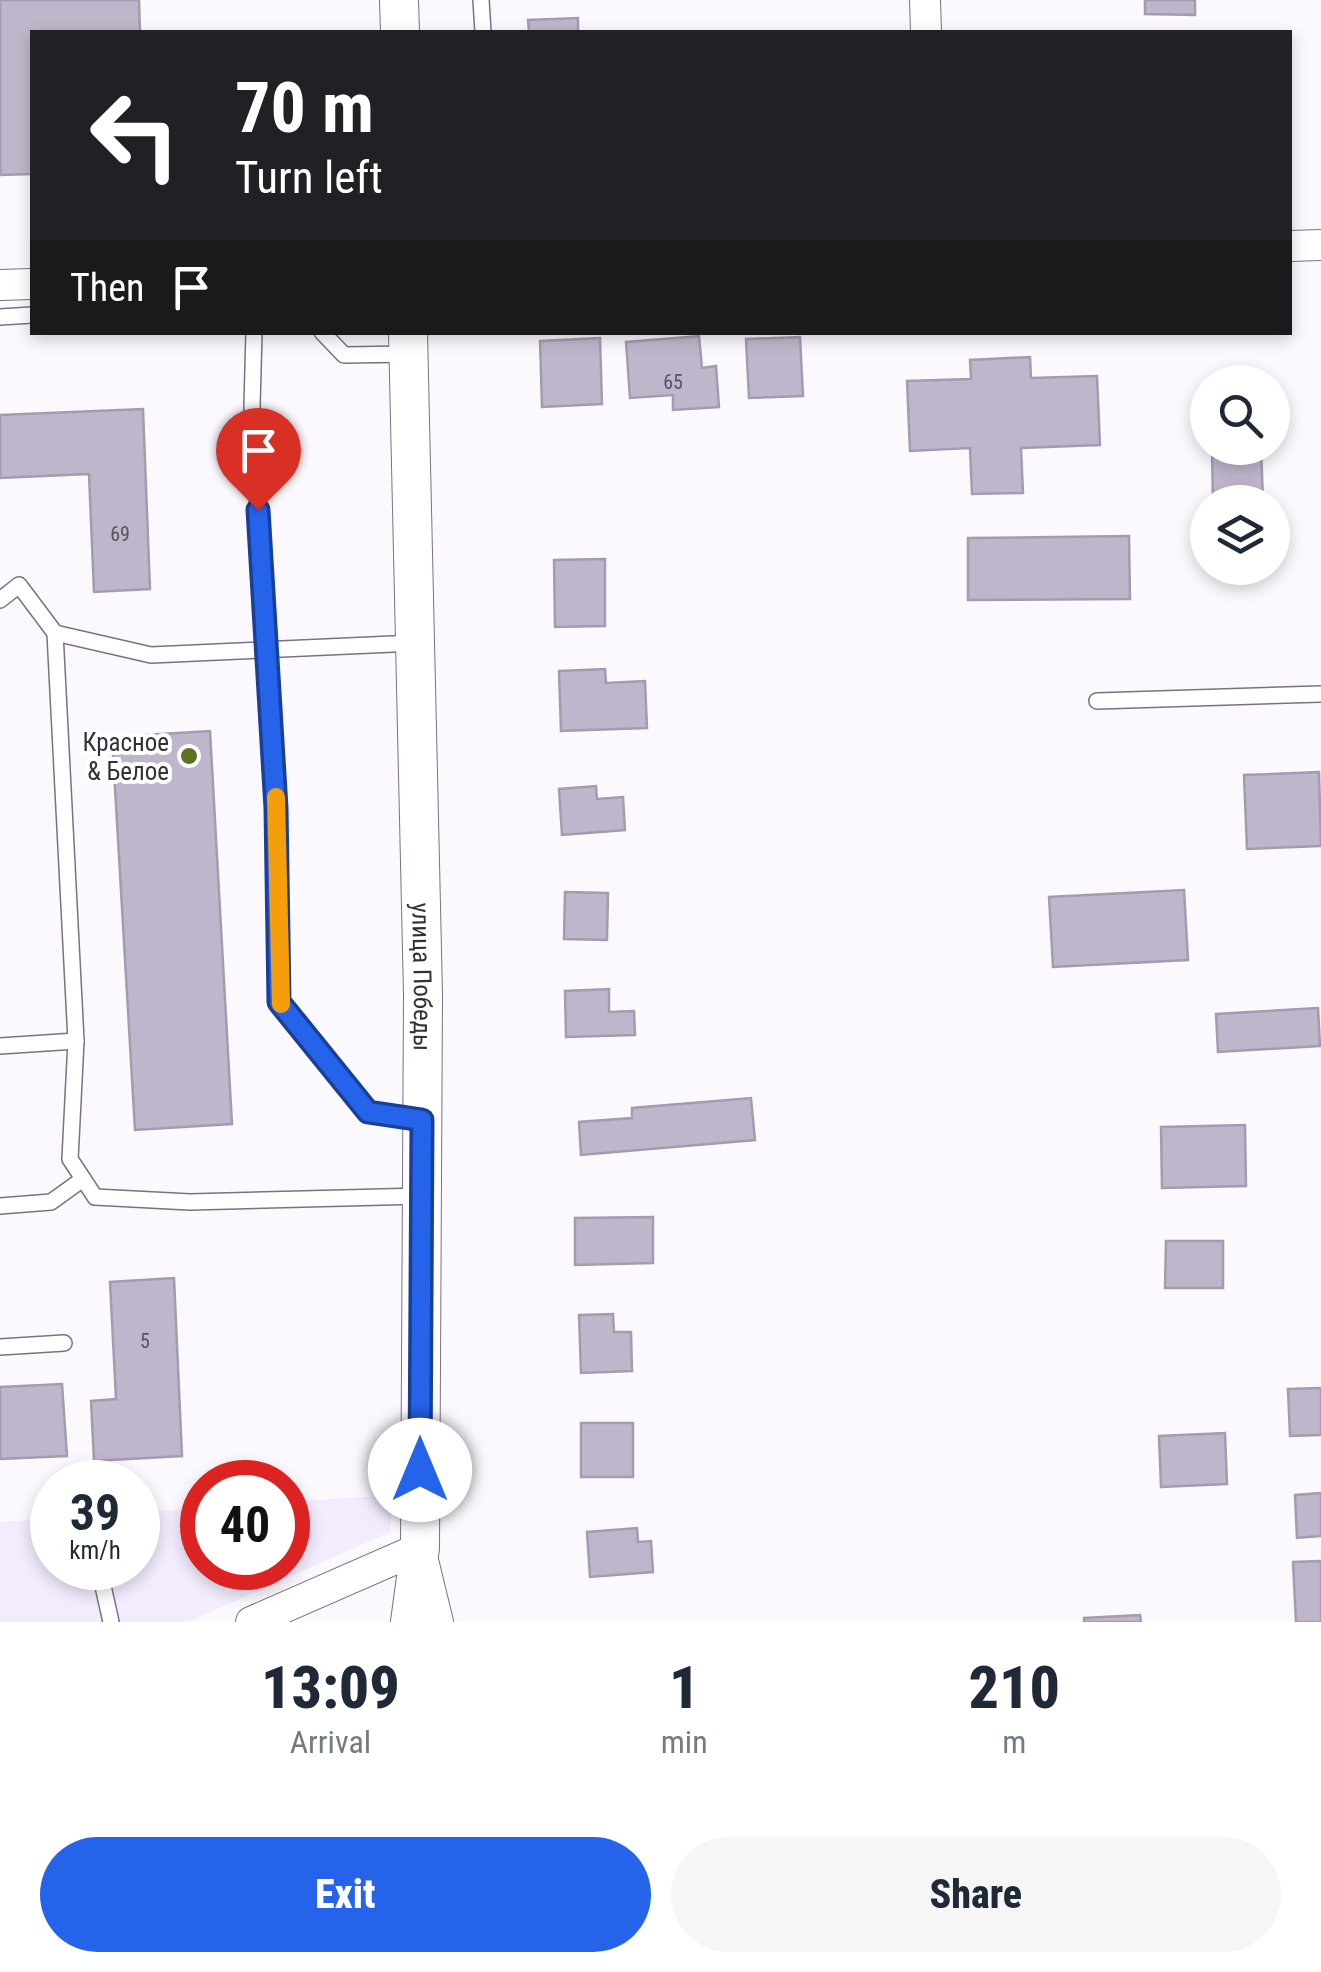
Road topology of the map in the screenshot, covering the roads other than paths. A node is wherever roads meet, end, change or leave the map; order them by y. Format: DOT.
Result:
graph roads {
  1 [pos="398,0"];
  2 [pos="481,0"];
  3 [pos="925,0"];
  4 [pos="400,30"];
  5 [pos="482,30"];
  6 [pos="926,30"];
  7 [pos="1321,245"];
  8 [pos="1292,246"];
  9 [pos="30,284"];
  10 [pos="0,285"];
  11 [pos="30,314"];
  12 [pos="0,317"];
  13 [pos="254,335"];
  14 [pos="325,335"];
  15 [pos="408,343"];
  16 [pos="0,600"];
  17 [pos="56,633"];
  18 [pos="415,644"];
  19 [pos="267,648"];
  20 [pos="1321,694"];
  21 [pos="1097,701"];
  22 [pos="76,1041"];
  23 [pos="0,1046"];
  24 [pos="422,1120"];
  25 [pos="83,1178"];
  26 [pos="422,1196"];
  27 [pos="0,1206"];
  28 [pos="64,1344"];
  29 [pos="0,1346"];
  30 [pos="420,1548"];
  31 [pos="104,1590"];
  32 [pos="111,1622"];
  33 [pos="252,1622"];
  34 [pos="410,1622"];
  35 [pos="438,1622"];
  1 -- 4 [label="street"];
  2 -- 5 [label="lane"];
  3 -- 6 [label="street"];
  7 -- 8 [label="street"];
  9 -- 10 [label="street"];
  11 -- 12 [label="lane"];
  13 -- 19 [label="lane"];
  14 -- 15 [label="lane"];
  15 -- 18 [label="street, улица Победы"];
  16 -- 17 [label="lane"];
  17 -- 19 [label="lane"];
  17 -- 22 [label="lane"];
  18 -- 19 [label="lane"];
  18 -- 24 [label="street, улица Победы"];
  19 -- 24 [label="lane"];
  20 -- 21 [label="lane"];
  22 -- 23 [label="lane"];
  22 -- 25 [label="lane"];
  24 -- 26 [label="street, улица Победы"];
  25 -- 26 [label="lane"];
  25 -- 27 [label="lane"];
  26 -- 30 [label="street, улица Победы"];
  28 -- 29 [label="lane"];
  30 -- 33 [label="street"];
  30 -- 34 [label="street, улица Победы"];
  30 -- 35 [label="street"];
  31 -- 32 [label="lane"];
}
